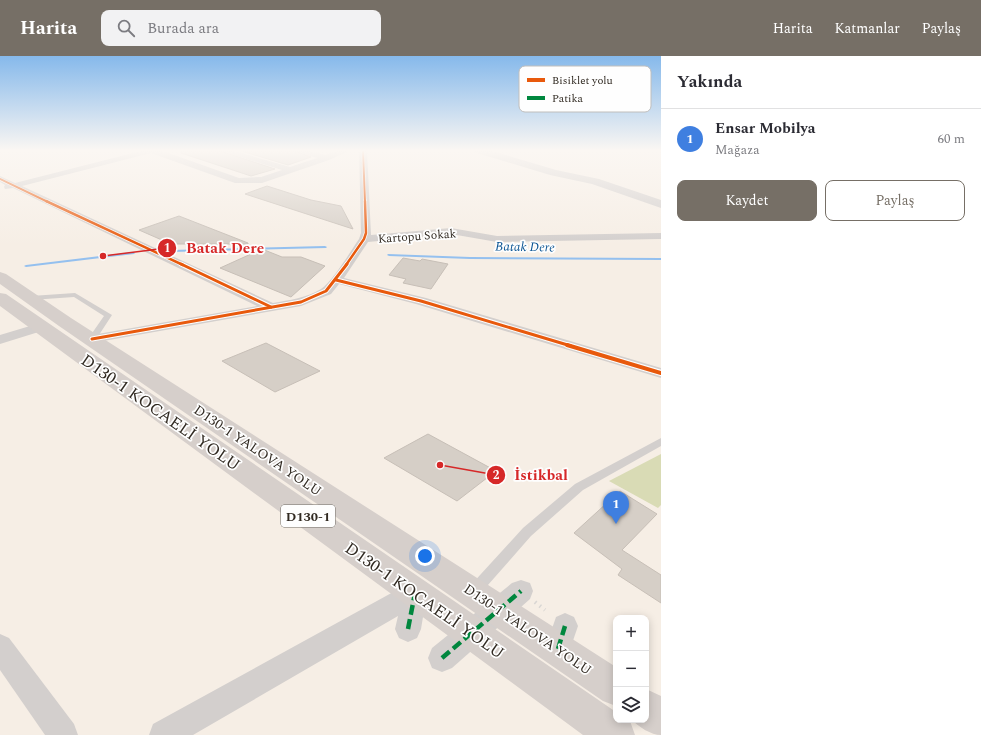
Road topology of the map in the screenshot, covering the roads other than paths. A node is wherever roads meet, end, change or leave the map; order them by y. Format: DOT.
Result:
graph roads {
  1 [pos="13,182"];
  2 [pos="364,182"];
  3 [pos="597,182"];
  4 [pos="3,184"];
  5 [pos="661,204"];
  6 [pos="661,236"];
  7 [pos="364,239"];
  8 [pos="0,277"];
  9 [pos="336,280"];
  10 [pos="0,298"];
  11 [pos="272,307"];
  12 [pos="40,327"];
  13 [pos="92,339"];
  14 [pos="0,340"];
  15 [pos="661,373"];
  16 [pos="661,442"];
  17 [pos="521,591"];
  18 [pos="472,592"];
  19 [pos="416,593"];
  20 [pos="408,629"];
  21 [pos="0,647"];
  22 [pos="442,658"];
  23 [pos="615,687"];
  24 [pos="649,710"];
  25 [pos="661,718"];
  26 [pos="63,735"];
  27 [pos="164,735"];
  28 [pos="616,735"];
  1 -- 4 [label="street"];
  2 -- 7 [label="street"];
  3 -- 5 [label="street"];
  4 -- 11 [label="street"];
  6 -- 7 [label="street, Kartopu Sokak"];
  7 -- 9 [label="street"];
  8 -- 13 [label="highway, D130-1 YALOVA YOLU / D130-1"];
  9 -- 11 [label="street"];
  9 -- 15 [label="street"];
  10 -- 12 [label="highway, D130-1 KOCAELİ YOLU / D130-1"];
  11 -- 13 [label="street"];
  12 -- 14 [label="street"];
  12 -- 19 [label="highway, D130-1 KOCAELİ YOLU / D130-1"];
  13 -- 18 [label="highway, D130-1 YALOVA YOLU / D130-1"];
  16 -- 18 [label="lane"];
  17 -- 22 [label="street"];
  18 -- 23 [label="highway, D130-1 YALOVA YOLU / D130-1"];
  19 -- 20 [label="street"];
  19 -- 27 [label="street"];
  19 -- 28 [label="highway, D130-1 KOCAELİ YOLU / D130-1"];
  21 -- 26 [label="street"];
  24 -- 25 [label="highway"];
}
